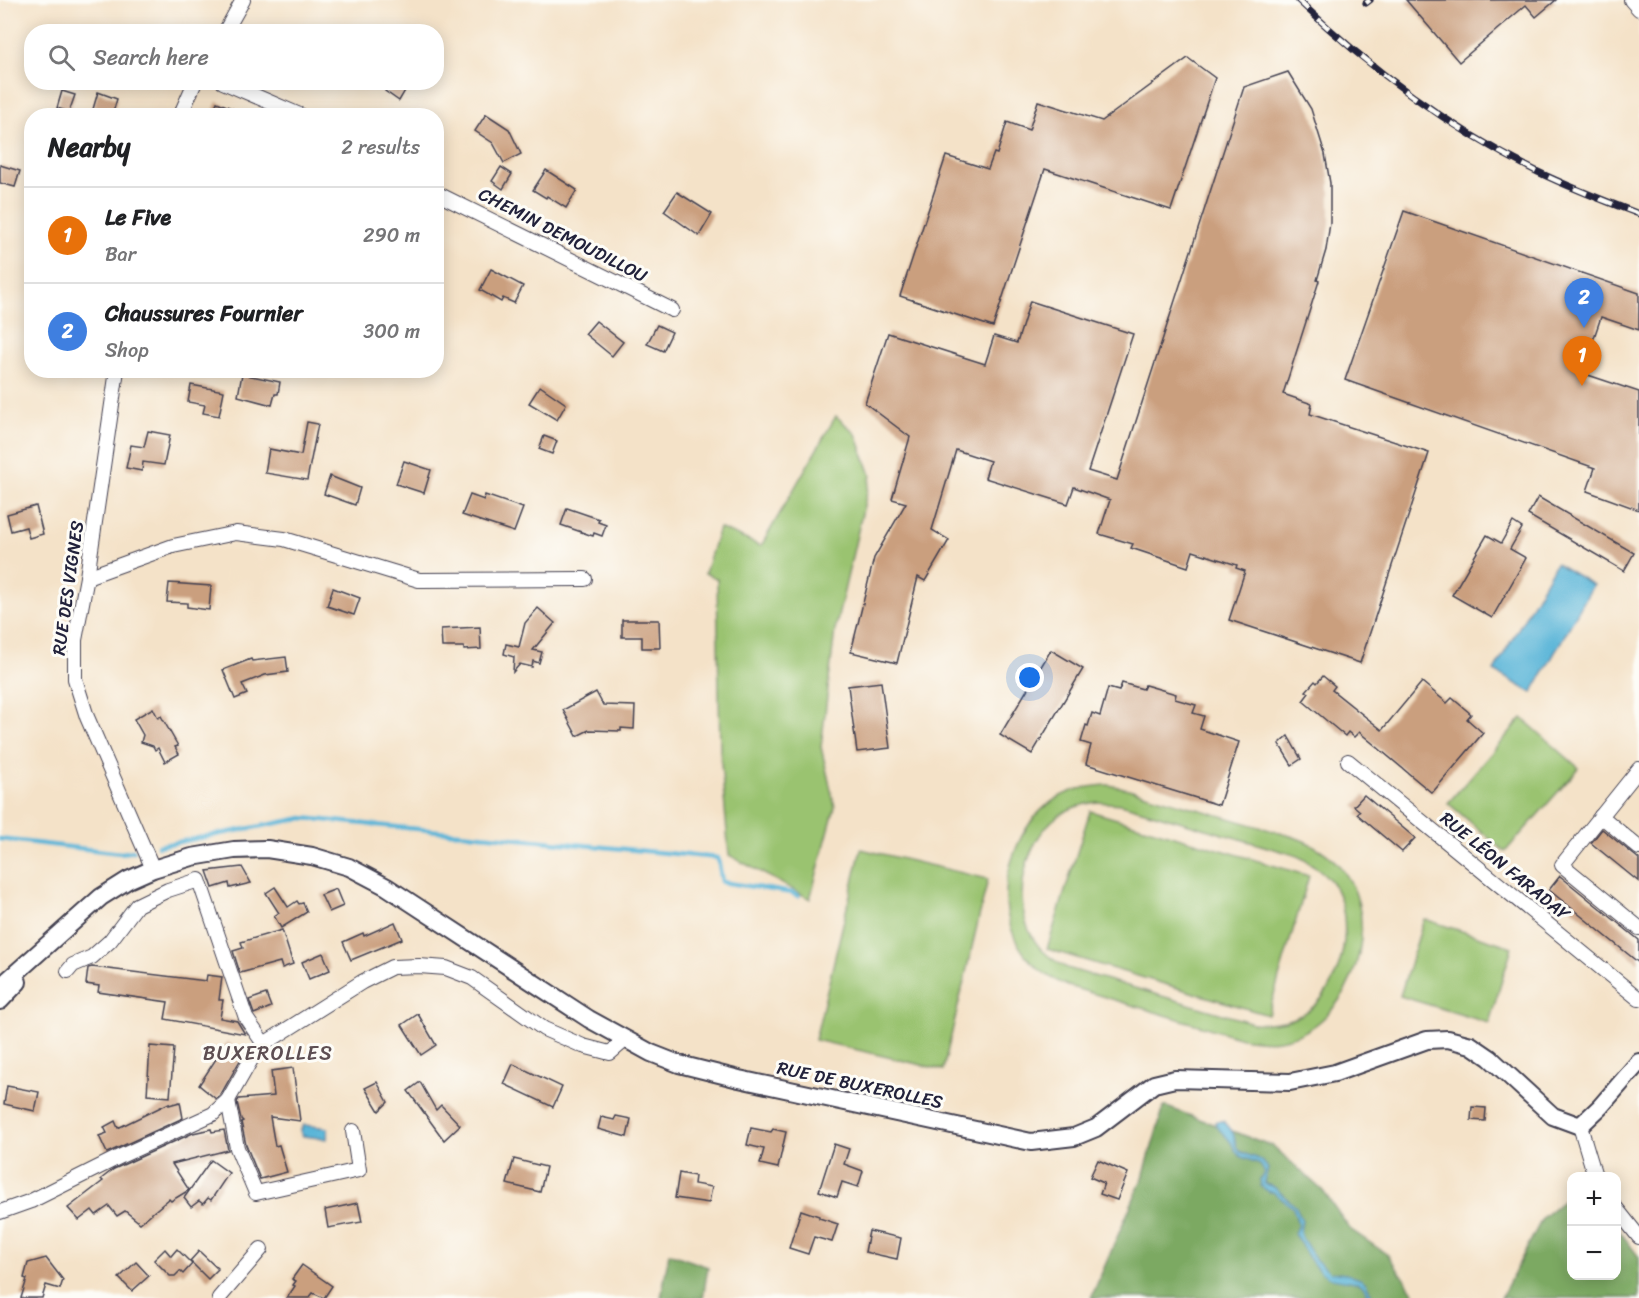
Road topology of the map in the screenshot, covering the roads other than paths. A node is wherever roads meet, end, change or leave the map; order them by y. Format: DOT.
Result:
graph roads {
  1 [pos="243,0"];
  2 [pos="1631,0"];
  3 [pos="1639,9"];
  4 [pos="230,24"];
  5 [pos="191,90"];
  6 [pos="242,90"];
  7 [pos="184,108"];
  8 [pos="283,108"];
  9 [pos="444,197"];
  10 [pos="672,310"];
  11 [pos="116,378"];
  12 [pos="87,578"];
  13 [pos="585,579"];
  14 [pos="1348,761"];
  15 [pos="1639,769"];
  16 [pos="1601,816"];
  17 [pos="1639,848"];
  18 [pos="153,868"];
  19 [pos="68,925"];
  20 [pos="1639,928"];
  21 [pos="68,971"];
  22 [pos="0,987"];
  23 [pos="1639,999"];
  24 [pos="0,1001"];
  25 [pos="625,1040"];
  26 [pos="264,1044"];
  27 [pos="1639,1062"];
  28 [pos="228,1100"];
  29 [pos="1580,1126"];
  30 [pos="353,1131"];
  31 [pos="1594,1172"];
  32 [pos="0,1212"];
  33 [pos="1621,1213"];
  34 [pos="1639,1237"];
  35 [pos="261,1249"];
  36 [pos="219,1298"];
  1 -- 4 [label="street"];
  2 -- 3 [label="street"];
  5 -- 7 [label="street"];
  6 -- 8 [label="street"];
  9 -- 10 [label="street, CHEMIN DEMOUDILLOU"];
  11 -- 12 [label="street, RUE DES VIGNES"];
  12 -- 13 [label="street"];
  12 -- 18 [label="street, RUE DES VIGNES"];
  14 -- 23 [label="street, RUE LÉON FARADAY"];
  15 -- 16 [label="street"];
  16 -- 17 [label="street"];
  16 -- 20 [label="street"];
  18 -- 19 [label="street, RUE DE BUXEROLLES"];
  18 -- 25 [label="street, RUE DE BUXEROLLES"];
  19 -- 22 [label="street, RUE DE BUXEROLLES"];
  19 -- 24 [label="street, RUE DE BUXEROLLES"];
  21 -- 26 [label="street"];
  25 -- 26 [label="street"];
  25 -- 29 [label="street, RUE DE BUXEROLLES"];
  26 -- 28 [label="street"];
  27 -- 29 [label="street"];
  28 -- 30 [label="street"];
  28 -- 32 [label="street"];
  29 -- 31 [label="street"];
  33 -- 34 [label="street"];
  35 -- 36 [label="street"];
}
